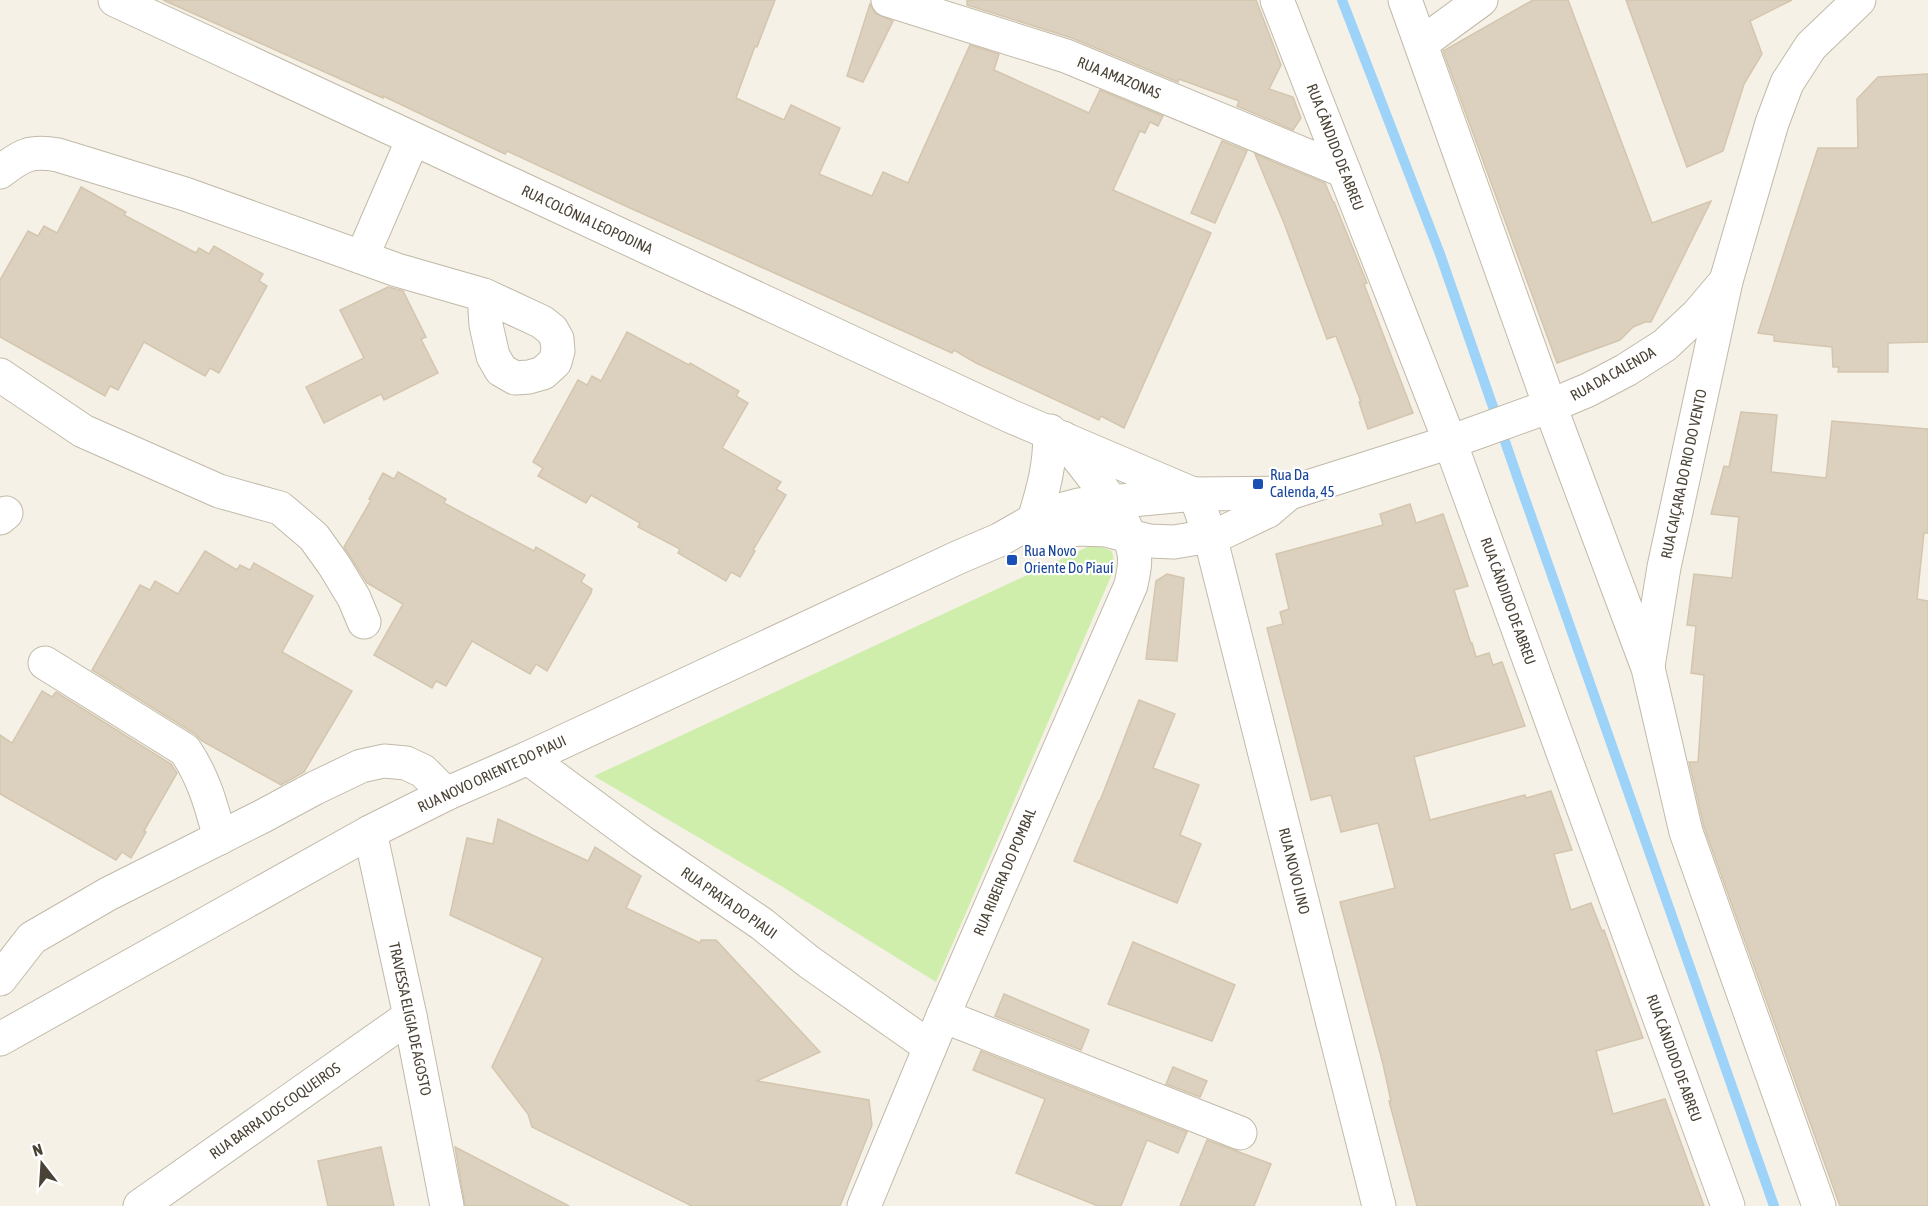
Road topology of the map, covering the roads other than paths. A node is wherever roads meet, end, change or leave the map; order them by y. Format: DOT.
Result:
graph roads {
  1 [pos="115,0"];
  2 [pos="888,0"];
  3 [pos="1277,0"];
  4 [pos="1405,0"];
  5 [pos="1481,0"];
  6 [pos="1881,0"];
  7 [pos="1854,4"];
  8 [pos="1422,43"];
  9 [pos="413,139"];
  10 [pos="1344,171"];
  11 [pos="0,172"];
  12 [pos="363,257"];
  13 [pos="1726,281"];
  14 [pos="483,295"];
  15 [pos="0,375"];
  16 [pos="1544,409"];
  17 [pos="1056,434"];
  18 [pos="1458,439"];
  19 [pos="1290,493"];
  20 [pos="1195,494"];
  21 [pos="1111,502"];
  22 [pos="1034,520"];
  23 [pos="1210,536"];
  24 [pos="1130,537"];
  25 [pos="999,540"];
  26 [pos="364,622"];
  27 [pos="45,663"];
  28 [pos="1648,668"];
  29 [pos="528,758"];
  30 [pos="446,794"];
  31 [pos="370,832"];
  32 [pos="220,838"];
  33 [pos="0,979"];
  34 [pos="410,1016"];
  35 [pos="943,1016"];
  36 [pos="0,1039"];
  37 [pos="930,1047"];
  38 [pos="1240,1133"];
  39 [pos="1378,1205"];
  40 [pos="140,1206"];
  41 [pos="447,1206"];
  42 [pos="864,1206"];
  43 [pos="1728,1206"];
  44 [pos="1818,1206"];
  1 -- 9 [label="street, RUA COLÔNIA LEOPODINA"];
  2 -- 10 [label="street, RUA AMAZONAS"];
  3 -- 10 [label="street, RUA CÂNDIDO DE ABREU"];
  4 -- 8 [label="street"];
  5 -- 8 [label="street"];
  6 -- 7 [label="street, RUA DA CALENDA"];
  7 -- 13 [label="street, RUA DA CALENDA"];
  8 -- 16 [label="street"];
  9 -- 12 [label="street"];
  9 -- 17 [label="street, RUA COLÔNIA LEOPODINA"];
  10 -- 18 [label="street, RUA CÂNDIDO DE ABREU"];
  11 -- 12 [label="street"];
  12 -- 14 [label="street"];
  13 -- 16 [label="street, RUA DA CALENDA"];
  13 -- 28 [label="street, RUA CAIÇARA DO RIO DO VENTO"];
  15 -- 26 [label="street"];
  16 -- 18 [label="street, RUA DA CALENDA"];
  16 -- 28 [label="street"];
  17 -- 20 [label="street, RUA COLÔNIA LEOPODINA"];
  17 -- 21 [label="street"];
  17 -- 22 [label="street"];
  18 -- 19 [label="street, RUA DA CALENDA"];
  18 -- 43 [label="street, RUA CÂNDIDO DE ABREU"];
  19 -- 20 [label="street, RUA DA CALENDA"];
  19 -- 23 [label="street, RUA DA CALENDA"];
  20 -- 21 [label="street, RUA NOVO ORIENTE DO PIAUI"];
  20 -- 23 [label="street, RUA NOVO LINO"];
  21 -- 22 [label="street, RUA NOVO ORIENTE DO PIAUI"];
  21 -- 24 [label="street"];
  22 -- 25 [label="street, RUA NOVO ORIENTE DO PIAUI"];
  23 -- 24 [label="street, RUA NOVO ORIENTE DO PIAUI"];
  23 -- 39 [label="street, RUA NOVO LINO"];
  24 -- 25 [label="street, RUA NOVO ORIENTE DO PIAUI"];
  24 -- 35 [label="street, RUA RIBEIRA DO POMBAL"];
  25 -- 29 [label="street, RUA NOVO ORIENTE DO PIAUI"];
  27 -- 32 [label="street"];
  28 -- 44 [label="street"];
  29 -- 30 [label="street, RUA NOVO ORIENTE DO PIAUI"];
  29 -- 37 [label="street, RUA PRATA DO PIAUI"];
  30 -- 31 [label="street, RUA NOVO ORIENTE DO PIAUI"];
  30 -- 32 [label="street"];
  31 -- 34 [label="street, TRAVESSA ELIGIA DE AGOSTO"];
  31 -- 36 [label="street, RUA NOVO ORIENTE DO PIAUI"];
  32 -- 33 [label="street"];
  34 -- 40 [label="street, RUA BARRA DOS COQUEIROS"];
  34 -- 41 [label="street, TRAVESSA ELIGIA DE AGOSTO"];
  35 -- 37 [label="street, RUA RIBEIRA DO POMBAL"];
  35 -- 38 [label="street"];
  37 -- 42 [label="street, RUA RIBEIRA DO POMBAL"];
}
